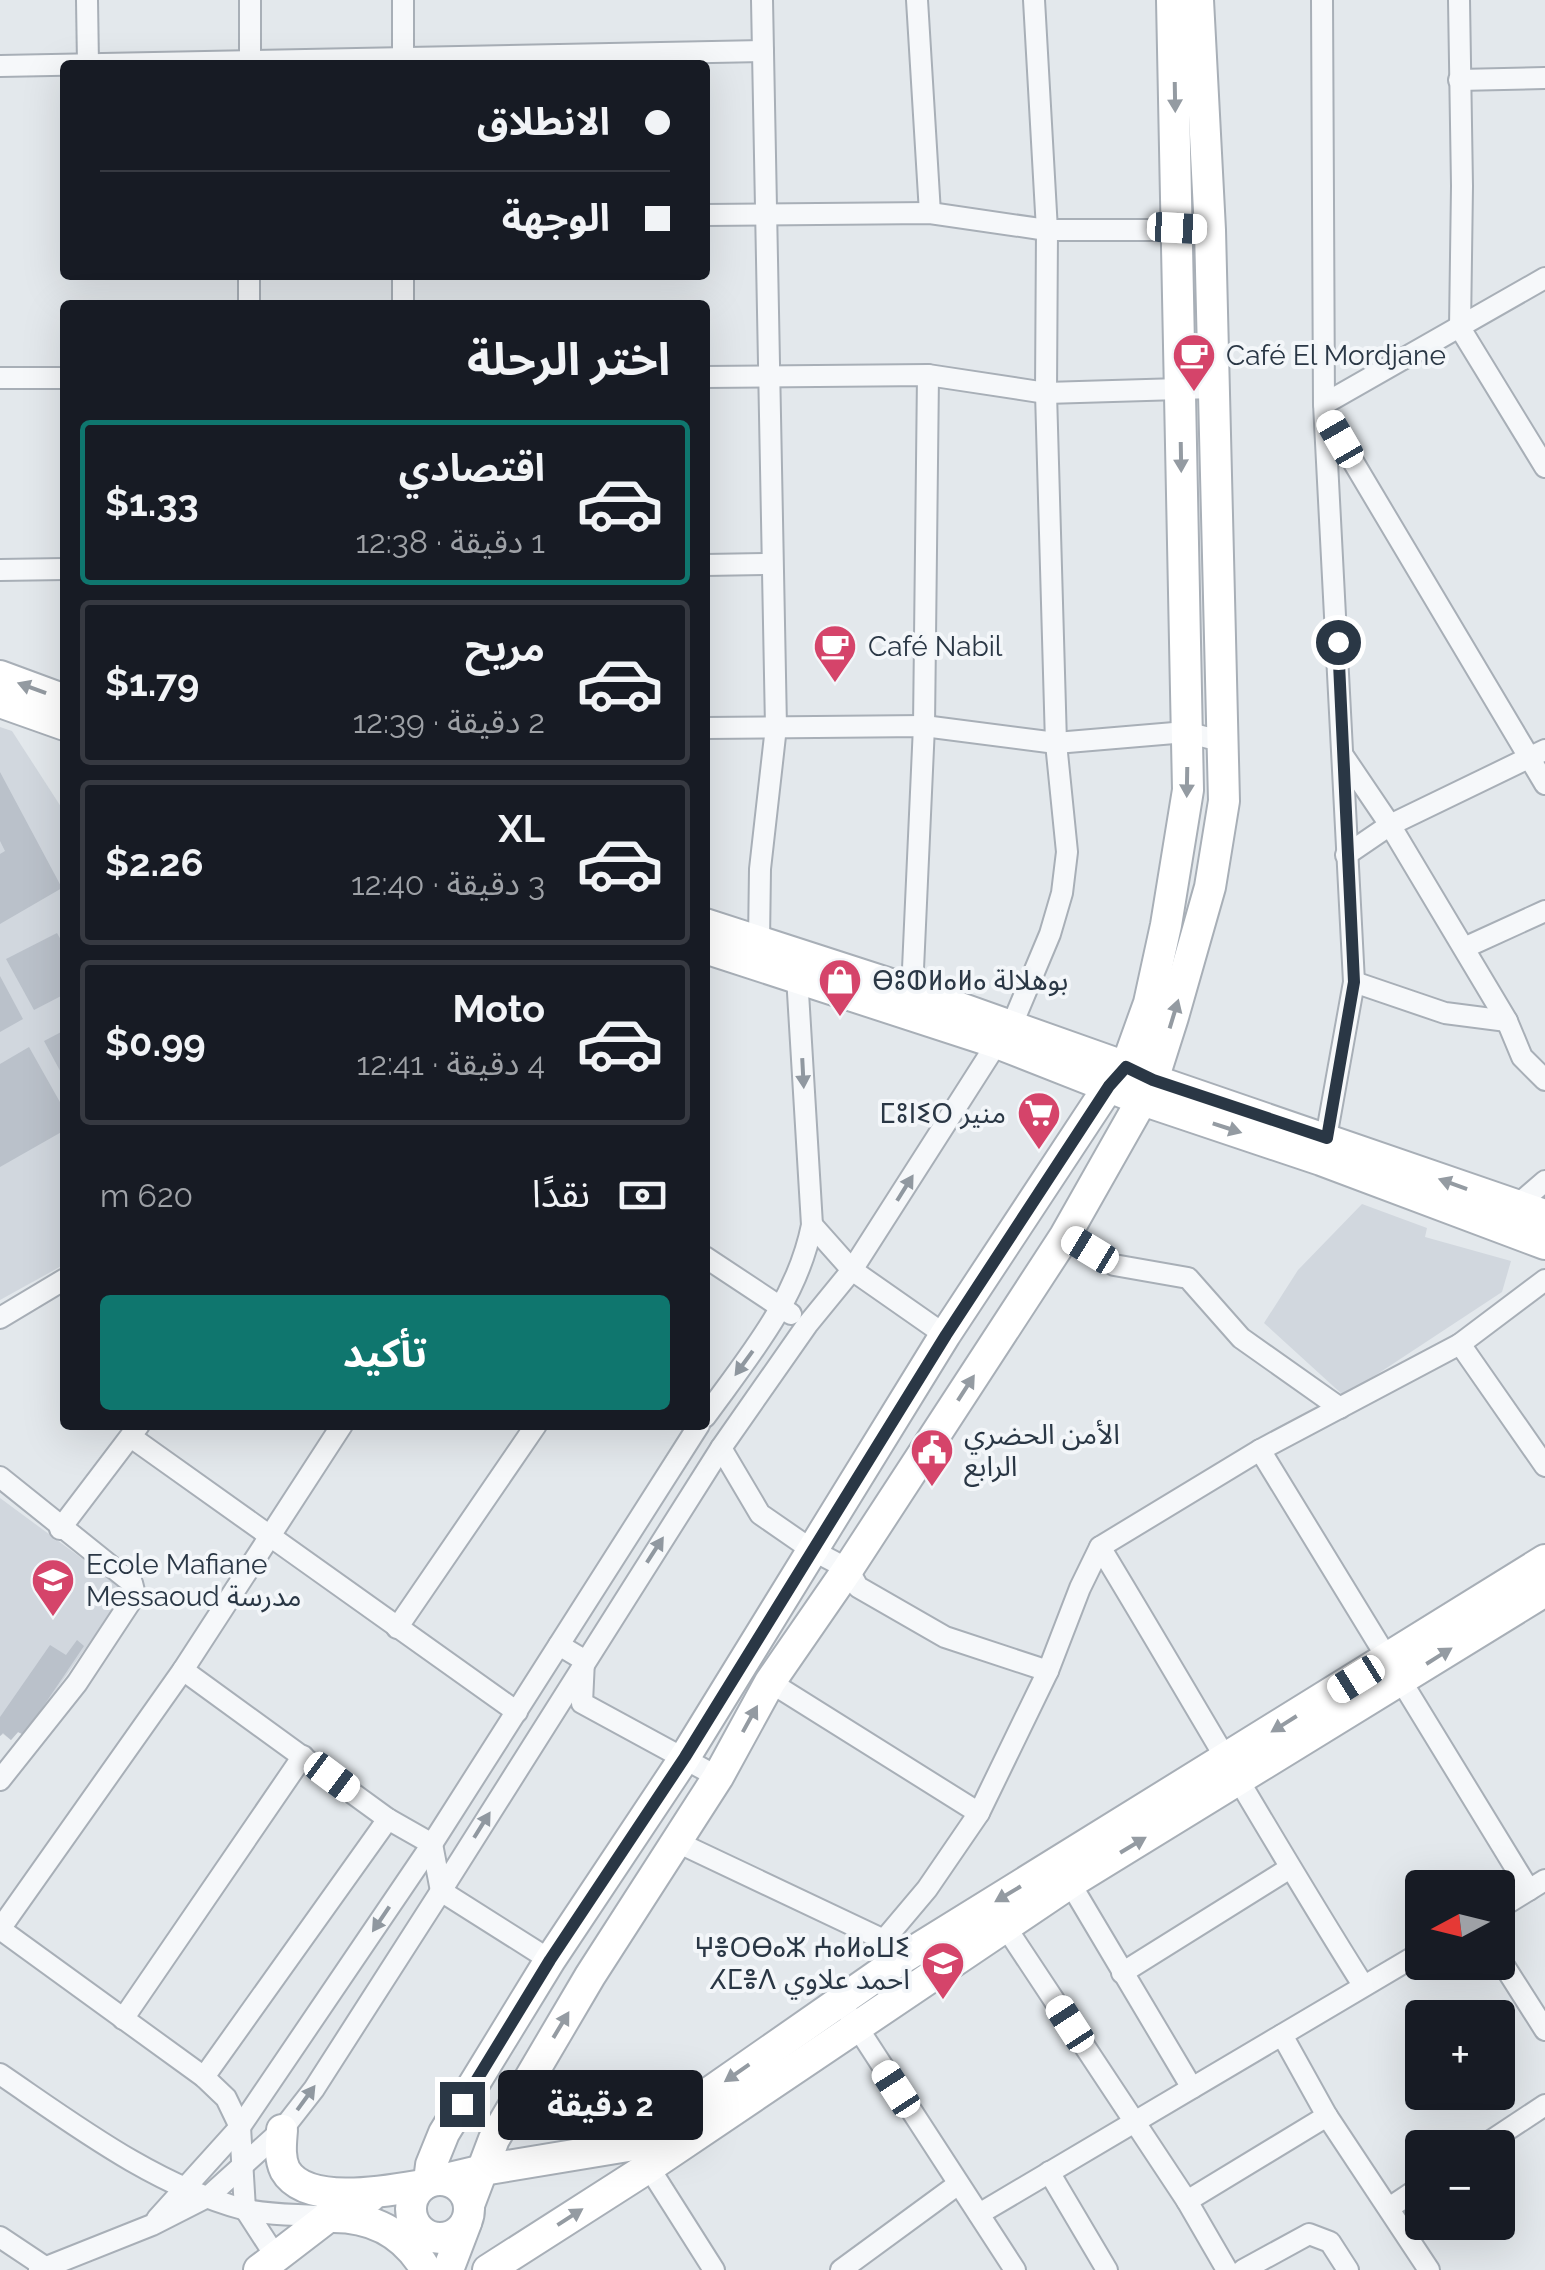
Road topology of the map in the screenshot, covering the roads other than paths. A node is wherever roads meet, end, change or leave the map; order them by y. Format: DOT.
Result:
graph roads {
  1 [pos="87,0"];
  2 [pos="250,0"];
  3 [pos="403,0"];
  4 [pos="762,0"];
  5 [pos="917,0"];
  6 [pos="1034,0"];
  7 [pos="1172,0"];
  8 [pos="1198,0"];
  9 [pos="1322,0"];
  10 [pos="1459,0"];
  11 [pos="762,51"];
  12 [pos="88,60"];
  13 [pos="250,60"];
  14 [pos="403,60"];
  15 [pos="468,60"];
  16 [pos="60,65"];
  17 [pos="0,66"];
  18 [pos="1545,78"];
  19 [pos="1459,80"];
  20 [pos="930,213"];
  21 [pos="766,214"];
  22 [pos="710,215"];
  23 [pos="1177,228"];
  24 [pos="1047,230"];
  25 [pos="1210,230"];
  26 [pos="1545,278"];
  27 [pos="1460,328"];
  28 [pos="769,376"];
  29 [pos="928,376"];
  30 [pos="710,377"];
  31 [pos="0,378"];
  32 [pos="60,378"];
  33 [pos="1213,388"];
  34 [pos="1180,389"];
  35 [pos="1046,393"];
  36 [pos="1324,409"];
  37 [pos="1545,467"];
  38 [pos="710,564"];
  39 [pos="772,564"];
  40 [pos="60,569"];
  41 [pos="0,570"];
  42 [pos="0,676"];
  43 [pos="60,698"];
  44 [pos="0,702"];
  45 [pos="60,723"];
  46 [pos="924,726"];
  47 [pos="776,727"];
  48 [pos="710,728"];
  49 [pos="1186,732"];
  50 [pos="1224,742"];
  51 [pos="1056,743"];
  52 [pos="1538,754"];
  53 [pos="1344,756"];
  54 [pos="1545,784"];
  55 [pos="1390,826"];
  56 [pos="1346,855"];
  57 [pos="1545,911"];
  58 [pos="710,926"];
  59 [pos="759,941"];
  60 [pos="1464,948"];
  61 [pos="710,950"];
  62 [pos="797,976"];
  63 [pos="1354,982"];
  64 [pos="912,991"];
  65 [pos="1506,1021"];
  66 [pos="1004,1035"];
  67 [pos="1545,1080"];
  68 [pos="1132,1083"];
  69 [pos="1324,1149"];
  70 [pos="1545,1181"];
  71 [pos="1515,1207"];
  72 [pos="1545,1215"];
  73 [pos="812,1225"];
  74 [pos="1065,1236"];
  75 [pos="1545,1244"];
  76 [pos="710,1260"];
  77 [pos="852,1270"];
  78 [pos="1545,1280"];
  79 [pos="60,1282"];
  80 [pos="782,1309"];
  81 [pos="0,1318"];
  82 [pos="807,1325"];
  83 [pos="946,1335"];
  84 [pos="1460,1344"];
  85 [pos="710,1405"];
  86 [pos="1340,1408"];
  87 [pos="339,1430"];
  88 [pos="533,1430"];
  89 [pos="692,1430"];
  90 [pos="135,1431"];
  91 [pos="721,1448"];
  92 [pos="1260,1450"];
  93 [pos="1545,1466"];
  94 [pos="0,1477"];
  95 [pos="60,1528"];
  96 [pos="268,1537"];
  97 [pos="1100,1547"];
  98 [pos="812,1550"];
  99 [pos="1545,1560"];
  100 [pos="848,1568"];
  101 [pos="1545,1591"];
  102 [pos="397,1628"];
  103 [pos="559,1646"];
  104 [pos="584,1660"];
  105 [pos="182,1670"];
  106 [pos="1394,1670"];
  107 [pos="1048,1672"];
  108 [pos="770,1682"];
  109 [pos="516,1712"];
  110 [pos="303,1756"];
  111 [pos="685,1757"];
  112 [pos="1234,1769"];
  113 [pos="718,1777"];
  114 [pos="0,1780"];
  115 [pos="978,1813"];
  116 [pos="388,1819"];
  117 [pos="678,1842"];
  118 [pos="432,1844"];
  119 [pos="1290,1868"];
  120 [pos="1070,1883"];
  121 [pos="1537,1885"];
  122 [pos="441,1891"];
  123 [pos="1515,1899"];
  124 [pos="3,1919"];
  125 [pos="1005,1926"];
  126 [pos="891,1951"];
  127 [pos="550,1960"];
  128 [pos="1405,1962"];
  129 [pos="1122,1973"];
  130 [pos="1513,1980"];
  131 [pos="1363,1985"];
  132 [pos="847,2013"];
  133 [pos="122,2019"];
  134 [pos="1545,2030"];
  135 [pos="1282,2035"];
  136 [pos="0,2074"];
  137 [pos="204,2077"];
  138 [pos="1192,2088"];
  139 [pos="1545,2105"];
  140 [pos="1327,2116"];
  141 [pos="506,2117"];
  142 [pos="1134,2121"];
  143 [pos="240,2127"];
  144 [pos="282,2130"];
  145 [pos="1507,2130"];
  146 [pos="642,2156"];
  147 [pos="543,2161"];
  148 [pos="244,2164"];
  149 [pos="483,2170"];
  150 [pos="1049,2172"];
  151 [pos="432,2182"];
  152 [pos="184,2185"];
  153 [pos="957,2185"];
  154 [pos="378,2193"];
  155 [pos="209,2196"];
  156 [pos="1405,2197"];
  157 [pos="1187,2201"];
  158 [pos="1389,2208"];
  159 [pos="245,2209"];
  160 [pos="468,2214"];
  161 [pos="980,2214"];
  162 [pos="328,2216"];
  163 [pos="152,2225"];
  164 [pos="0,2237"];
  165 [pos="268,2264"];
  166 [pos="42,2268"];
  167 [pos="426,2270"];
  168 [pos="448,2270"];
  169 [pos="488,2270"];
  170 [pos="714,2270"];
  171 [pos="842,2270"];
  172 [pos="1015,2270"];
  173 [pos="1106,2270"];
  174 [pos="1226,2270"];
  175 [pos="1243,2270"];
  176 [pos="1348,2270"];
  177 [pos="1429,2270"];
  1 -- 12 [label="street"];
  2 -- 13 [label="street"];
  3 -- 14 [label="street"];
  4 -- 11 [label="street"];
  5 -- 20 [label="street"];
  6 -- 24 [label="street"];
  7 -- 23 [label="main road, one-way"];
  8 -- 25 [label="main road"];
  9 -- 36 [label="street"];
  10 -- 19 [label="street"];
  11 -- 15 [label="street"];
  11 -- 21 [label="street"];
  16 -- 17 [label="street"];
  18 -- 19 [label="street"];
  19 -- 27 [label="street"];
  20 -- 21 [label="street"];
  20 -- 24 [label="street"];
  21 -- 22 [label="street"];
  21 -- 28 [label="street"];
  23 -- 24 [label="street"];
  23 -- 25 [label="street"];
  23 -- 34 [label="main road"];
  24 -- 35 [label="street"];
  25 -- 33 [label="main road"];
  26 -- 27 [label="street"];
  27 -- 36 [label="street"];
  27 -- 37 [label="street"];
  28 -- 29 [label="street"];
  28 -- 30 [label="street"];
  28 -- 39 [label="street"];
  29 -- 35 [label="street"];
  29 -- 46 [label="street"];
  31 -- 32 [label="street"];
  33 -- 34 [label="street"];
  33 -- 50 [label="main road"];
  34 -- 35 [label="street"];
  34 -- 49 [label="main road, one-way"];
  35 -- 51 [label="street"];
  36 -- 52 [label="street"];
  36 -- 53 [label="street"];
  38 -- 39 [label="street"];
  39 -- 47 [label="street"];
  40 -- 41 [label="street"];
  43 -- 42 [label="main road, one-way"];
  44 -- 45 [label="main road"];
  46 -- 47 [label="street"];
  46 -- 51 [label="street"];
  46 -- 64 [label="street"];
  47 -- 48 [label="street"];
  47 -- 59 [label="street"];
  49 -- 50 [label="street"];
  49 -- 51 [label="street"];
  49 -- 68 [label="main road, one-way"];
  68 -- 50 [label="main road, one-way"];
  51 -- 66 [label="street"];
  52 -- 54 [label="street"];
  52 -- 55 [label="street"];
  53 -- 55 [label="street"];
  53 -- 56 [label="street"];
  55 -- 56 [label="street"];
  55 -- 60 [label="street"];
  56 -- 63 [label="street"];
  57 -- 60 [label="street"];
  58 -- 59 [label="main road"];
  59 -- 64 [label="main road"];
  60 -- 65 [label="street"];
  61 -- 62 [label="main road"];
  62 -- 66 [label="main road"];
  62 -- 73 [label="street, one-way"];
  63 -- 65 [label="street"];
  63 -- 69 [label="street"];
  64 -- 66 [label="main road"];
  65 -- 67 [label="street"];
  66 -- 68 [label="main road"];
  77 -- 66 [label="street, one-way"];
  68 -- 69 [label="main road"];
  68 -- 74 [label="main road"];
  68 -- 83 [label="main road"];
  71 -- 69 [label="main road, one-way"];
  69 -- 75 [label="main road"];
  70 -- 71 [label="street"];
  71 -- 72 [label="main road"];
  73 -- 77 [label="street"];
  73 -- 80 [label="street"];
  74 -- 86 [label="street"];
  100 -- 74 [label="main road, one-way"];
  76 -- 80 [label="street"];
  77 -- 82 [label="street"];
  77 -- 83 [label="street"];
  78 -- 84 [label="street"];
  79 -- 81 [label="street"];
  80 -- 82 [label="street"];
  80 -- 85 [label="street, one-way"];
  82 -- 91 [label="street"];
  83 -- 98 [label="main road"];
  84 -- 86 [label="street"];
  84 -- 93 [label="street"];
  86 -- 92 [label="street"];
  87 -- 96 [label="street"];
  88 -- 102 [label="street"];
  89 -- 103 [label="street"];
  90 -- 95 [label="street"];
  90 -- 96 [label="street"];
  91 -- 98 [label="street"];
  104 -- 91 [label="street, one-way"];
  92 -- 97 [label="street"];
  92 -- 106 [label="street"];
  94 -- 95 [label="street"];
  95 -- 114 [label="street"];
  96 -- 102 [label="street"];
  96 -- 105 [label="street"];
  97 -- 107 [label="street"];
  97 -- 112 [label="street"];
  98 -- 100 [label="street"];
  98 -- 111 [label="main road"];
  99 -- 106 [label="main road"];
  100 -- 107 [label="street"];
  100 -- 108 [label="main road"];
  106 -- 101 [label="main road, one-way"];
  102 -- 109 [label="street"];
  103 -- 104 [label="street"];
  103 -- 109 [label="street"];
  104 -- 111 [label="street"];
  122 -- 104 [label="street, one-way"];
  105 -- 110 [label="street"];
  105 -- 124 [label="street"];
  106 -- 112 [label="main road"];
  106 -- 121 [label="street"];
  107 -- 115 [label="street"];
  113 -- 108 [label="main road, one-way"];
  108 -- 115 [label="street"];
  109 -- 118 [label="street"];
  110 -- 116 [label="street"];
  110 -- 133 [label="street"];
  111 -- 113 [label="street"];
  111 -- 127 [label="main road"];
  112 -- 119 [label="street"];
  120 -- 112 [label="main road, one-way"];
  112 -- 126 [label="main road, one-way"];
  113 -- 117 [label="main road"];
  115 -- 126 [label="street"];
  116 -- 118 [label="street"];
  116 -- 137 [label="street"];
  117 -- 126 [label="street"];
  141 -- 117 [label="main road, one-way"];
  118 -- 122 [label="street"];
  118 -- 143 [label="street, one-way"];
  119 -- 129 [label="street"];
  119 -- 131 [label="street"];
  120 -- 125 [label="main road"];
  120 -- 129 [label="street"];
  121 -- 123 [label="street"];
  122 -- 127 [label="street"];
  144 -- 122 [label="street, one-way"];
  124 -- 133 [label="street"];
  125 -- 132 [label="main road"];
  125 -- 142 [label="street"];
  126 -- 132 [label="main road"];
  127 -- 151 [label="main road"];
  128 -- 131 [label="street"];
  129 -- 138 [label="street"];
  130 -- 134 [label="street"];
  131 -- 135 [label="street"];
  132 -- 146 [label="main road"];
  132 -- 153 [label="street"];
  133 -- 137 [label="street"];
  135 -- 138 [label="street"];
  135 -- 140 [label="street"];
  136 -- 152 [label="street"];
  137 -- 143 [label="street"];
  138 -- 142 [label="street"];
  139 -- 145 [label="street"];
  140 -- 157 [label="street"];
  140 -- 158 [label="street"];
  141 -- 147 [label="main road"];
  141 -- 149 [label="main road"];
  142 -- 150 [label="street"];
  142 -- 157 [label="street"];
  143 -- 148 [label="street"];
  143 -- 152 [label="street"];
  144 -- 148 [label="street"];
  144 -- 154 [label="main road"];
  146 -- 147 [label="main road"];
  169 -- 146 [label="main road, one-way"];
  146 -- 170 [label="street"];
  147 -- 149 [label="main road"];
  148 -- 155 [label="street"];
  148 -- 159 [label="street"];
  149 -- 151 [label="main road"];
  149 -- 160 [label="main road"];
  150 -- 161 [label="street"];
  150 -- 173 [label="street"];
  151 -- 154 [label="main road"];
  151 -- 160 [label="main road"];
  151 -- 160 [label="main road"];
  152 -- 155 [label="street"];
  152 -- 163 [label="street"];
  153 -- 161 [label="street"];
  153 -- 171 [label="street"];
  154 -- 162 [label="main road"];
  155 -- 159 [label="street"];
  155 -- 163 [label="street"];
  156 -- 158 [label="street"];
  157 -- 174 [label="street"];
  158 -- 177 [label="street"];
  159 -- 162 [label="street"];
  159 -- 165 [label="street"];
  160 -- 168 [label="main road"];
  161 -- 172 [label="street"];
  162 -- 165 [label="main road"];
  162 -- 167 [label="main road"];
  163 -- 166 [label="street"];
  164 -- 166 [label="street"];
  175 -- 176 [label="street"];
}
